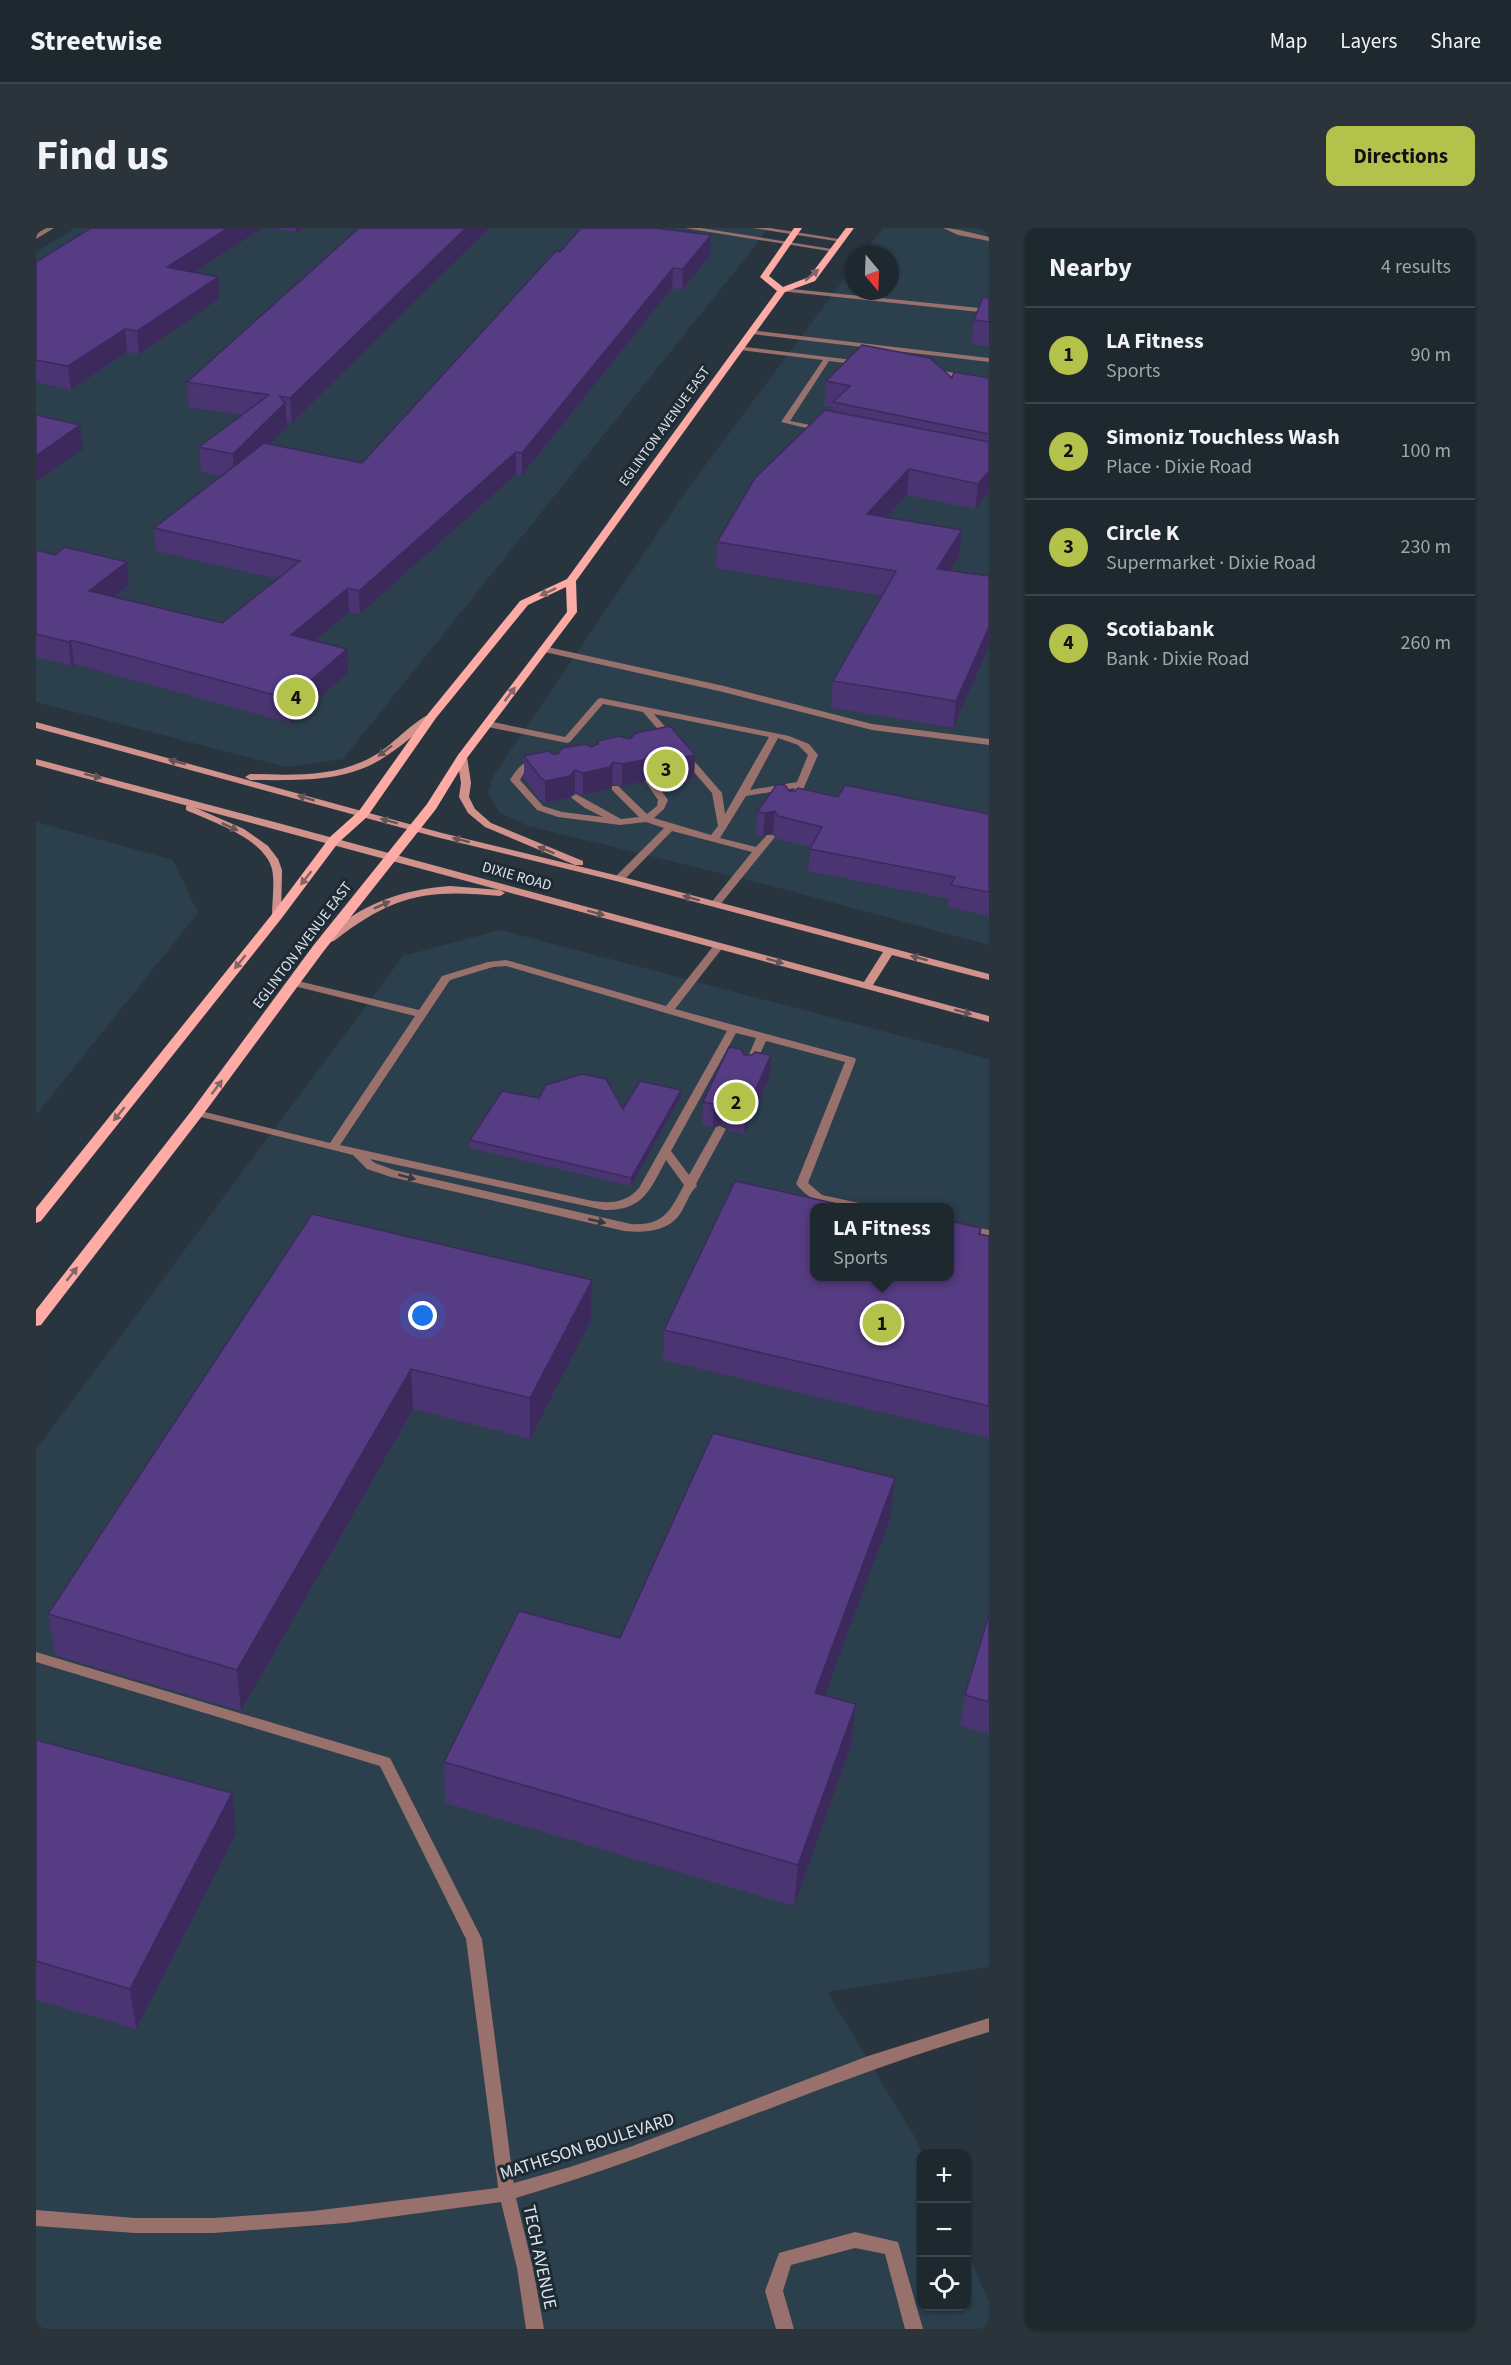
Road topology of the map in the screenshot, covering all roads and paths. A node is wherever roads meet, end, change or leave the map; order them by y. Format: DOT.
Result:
graph roads {
  1 [pos="51,228"];
  2 [pos="688,228"];
  3 [pos="756,228"];
  4 [pos="850,228"];
  5 [pos="946,228"];
  6 [pos="796,231"];
  7 [pos="36,237"];
  8 [pos="989,239"];
  9 [pos="842,240"];
  10 [pos="786,243"];
  11 [pos="835,250"];
  12 [pos="782,290"];
  13 [pos="989,311"];
  14 [pos="752,332"];
  15 [pos="740,348"];
  16 [pos="826,360"];
  17 [pos="989,360"];
  18 [pos="872,364"];
  19 [pos="919,369"];
  20 [pos="989,380"];
  21 [pos="830,431"];
  22 [pos="572,581"];
  23 [pos="543,649"];
  24 [pos="645,709"];
  25 [pos="432,716"];
  26 [pos="488,724"];
  27 [pos="36,725"];
  28 [pos="775,735"];
  29 [pos="567,740"];
  30 [pos="989,742"];
  31 [pos="575,749"];
  32 [pos="462,757"];
  33 [pos="36,762"];
  34 [pos="549,765"];
  35 [pos="233,777"];
  36 [pos="650,781"];
  37 [pos="801,784"];
  38 [pos="615,788"];
  39 [pos="158,793"];
  40 [pos="743,794"];
  41 [pos="576,797"];
  42 [pos="790,809"];
  43 [pos="363,814"];
  44 [pos="647,819"];
  45 [pos="620,822"];
  46 [pos="722,825"];
  47 [pos="670,827"];
  48 [pos="415,828"];
  49 [pos="770,837"];
  50 [pos="714,839"];
  51 [pos="334,840"];
  52 [pos="759,851"];
  53 [pos="393,856"];
  54 [pos="619,879"];
  55 [pos="540,898"];
  56 [pos="715,904"];
  57 [pos="277,916"];
  58 [pos="719,946"];
  59 [pos="318,949"];
  60 [pos="890,950"];
  61 [pos="989,977"];
  62 [pos="294,983"];
  63 [pos="866,987"];
  64 [pos="669,1010"];
  65 [pos="421,1014"];
  66 [pos="989,1019"];
  67 [pos="733,1029"];
  68 [pos="762,1037"];
  69 [pos="746,1074"];
  70 [pos="197,1113"];
  71 [pos="720,1129"];
  72 [pos="333,1147"];
  73 [pos="665,1150"];
  74 [pos="356,1152"];
  75 [pos="691,1186"];
  76 [pos="841,1203"];
  77 [pos="36,1218"];
  78 [pos="954,1227"];
  79 [pos="989,1234"];
  80 [pos="36,1321"];
  81 [pos="36,1657"];
  82 [pos="989,2025"];
  83 [pos="507,2194"];
  84 [pos="36,2218"];
  85 [pos="535,2329"];
  86 [pos="785,2329"];
  87 [pos="914,2329"];
  1 -- 7 [label="street"];
  2 -- 10 [label="street"];
  3 -- 6 [label="street"];
  4 -- 9 [label="main road"];
  5 -- 8 [label="street"];
  6 -- 9 [label="street"];
  6 -- 10 [label="main road"];
  9 -- 11 [label="main road"];
  10 -- 11 [label="street"];
  10 -- 12 [label="main road"];
  12 -- 11 [label="main road, one-way"];
  12 -- 13 [label="street"];
  12 -- 14 [label="main road, EGLINTON AVENUE EAST"];
  14 -- 15 [label="main road, EGLINTON AVENUE EAST"];
  14 -- 17 [label="street"];
  15 -- 16 [label="street"];
  15 -- 22 [label="main road, EGLINTON AVENUE EAST"];
  16 -- 18 [label="street"];
  16 -- 21 [label="street"];
  19 -- 20 [label="street"];
  22 -- 23 [label="main road, EGLINTON AVENUE EAST"];
  22 -- 25 [label="main road, EGLINTON AVENUE EAST, one-way"];
  26 -- 23 [label="main road, EGLINTON AVENUE EAST, one-way"];
  23 -- 30 [label="street"];
  24 -- 28 [label="street"];
  24 -- 29 [label="street"];
  24 -- 46 [label="street"];
  25 -- 35 [label="main road, one-way"];
  25 -- 43 [label="main road, EGLINTON AVENUE EAST"];
  26 -- 29 [label="street"];
  26 -- 32 [label="main road, EGLINTON AVENUE EAST"];
  35 -- 27 [label="main road, DIXIE ROAD, one-way"];
  28 -- 37 [label="street"];
  28 -- 40 [label="street"];
  29 -- 31 [label="street"];
  32 -- 48 [label="main road, EGLINTON AVENUE EAST"];
  54 -- 32 [label="main road, one-way"];
  33 -- 39 [label="main road, DIXIE ROAD, one-way"];
  34 -- 45 [label="street"];
  43 -- 35 [label="main road, DIXIE ROAD, one-way"];
  36 -- 44 [label="street"];
  37 -- 40 [label="street"];
  37 -- 42 [label="street"];
  38 -- 44 [label="street"];
  39 -- 51 [label="main road, DIXIE ROAD"];
  39 -- 57 [label="main road, one-way"];
  40 -- 46 [label="street"];
  41 -- 45 [label="street"];
  48 -- 43 [label="main road, DIXIE ROAD, one-way"];
  43 -- 51 [label="main road, EGLINTON AVENUE EAST"];
  44 -- 45 [label="street"];
  44 -- 47 [label="street"];
  46 -- 50 [label="street"];
  47 -- 50 [label="street"];
  47 -- 54 [label="street"];
  48 -- 53 [label="main road, EGLINTON AVENUE EAST"];
  54 -- 48 [label="main road, DIXIE ROAD, one-way"];
  49 -- 52 [label="street"];
  50 -- 52 [label="street"];
  51 -- 53 [label="main road, DIXIE ROAD"];
  51 -- 57 [label="main road, EGLINTON AVENUE EAST, one-way"];
  52 -- 56 [label="street"];
  53 -- 55 [label="main road, DIXIE ROAD"];
  53 -- 59 [label="main road, EGLINTON AVENUE EAST"];
  56 -- 54 [label="main road, DIXIE ROAD, one-way"];
  55 -- 58 [label="main road, DIXIE ROAD, one-way"];
  59 -- 55 [label="main road, one-way"];
  56 -- 60 [label="main road, DIXIE ROAD"];
  57 -- 77 [label="main road, EGLINTON AVENUE EAST, one-way"];
  58 -- 63 [label="main road, DIXIE ROAD, one-way"];
  58 -- 64 [label="street"];
  59 -- 62 [label="main road, EGLINTON AVENUE EAST"];
  61 -- 60 [label="main road, DIXIE ROAD, one-way"];
  60 -- 63 [label="main road"];
  62 -- 65 [label="street"];
  70 -- 62 [label="main road, EGLINTON AVENUE EAST, one-way"];
  63 -- 66 [label="main road, DIXIE ROAD, one-way"];
  64 -- 65 [label="street"];
  64 -- 67 [label="street"];
  65 -- 72 [label="street"];
  67 -- 68 [label="street"];
  67 -- 73 [label="street"];
  68 -- 69 [label="street"];
  68 -- 76 [label="street"];
  70 -- 72 [label="street"];
  80 -- 70 [label="main road, EGLINTON AVENUE EAST, one-way"];
  71 -- 75 [label="street"];
  72 -- 74 [label="street"];
  73 -- 74 [label="street"];
  73 -- 75 [label="street"];
  74 -- 75 [label="street, one-way"];
  78 -- 79 [label="street"];
  81 -- 83 [label="street, TECH AVENUE"];
  82 -- 83 [label="street, MATHESON BOULEVARD"];
  83 -- 84 [label="street, MATHESON BOULEVARD"];
  83 -- 85 [label="street, TECH AVENUE"];
  86 -- 87 [label="street"];
}
